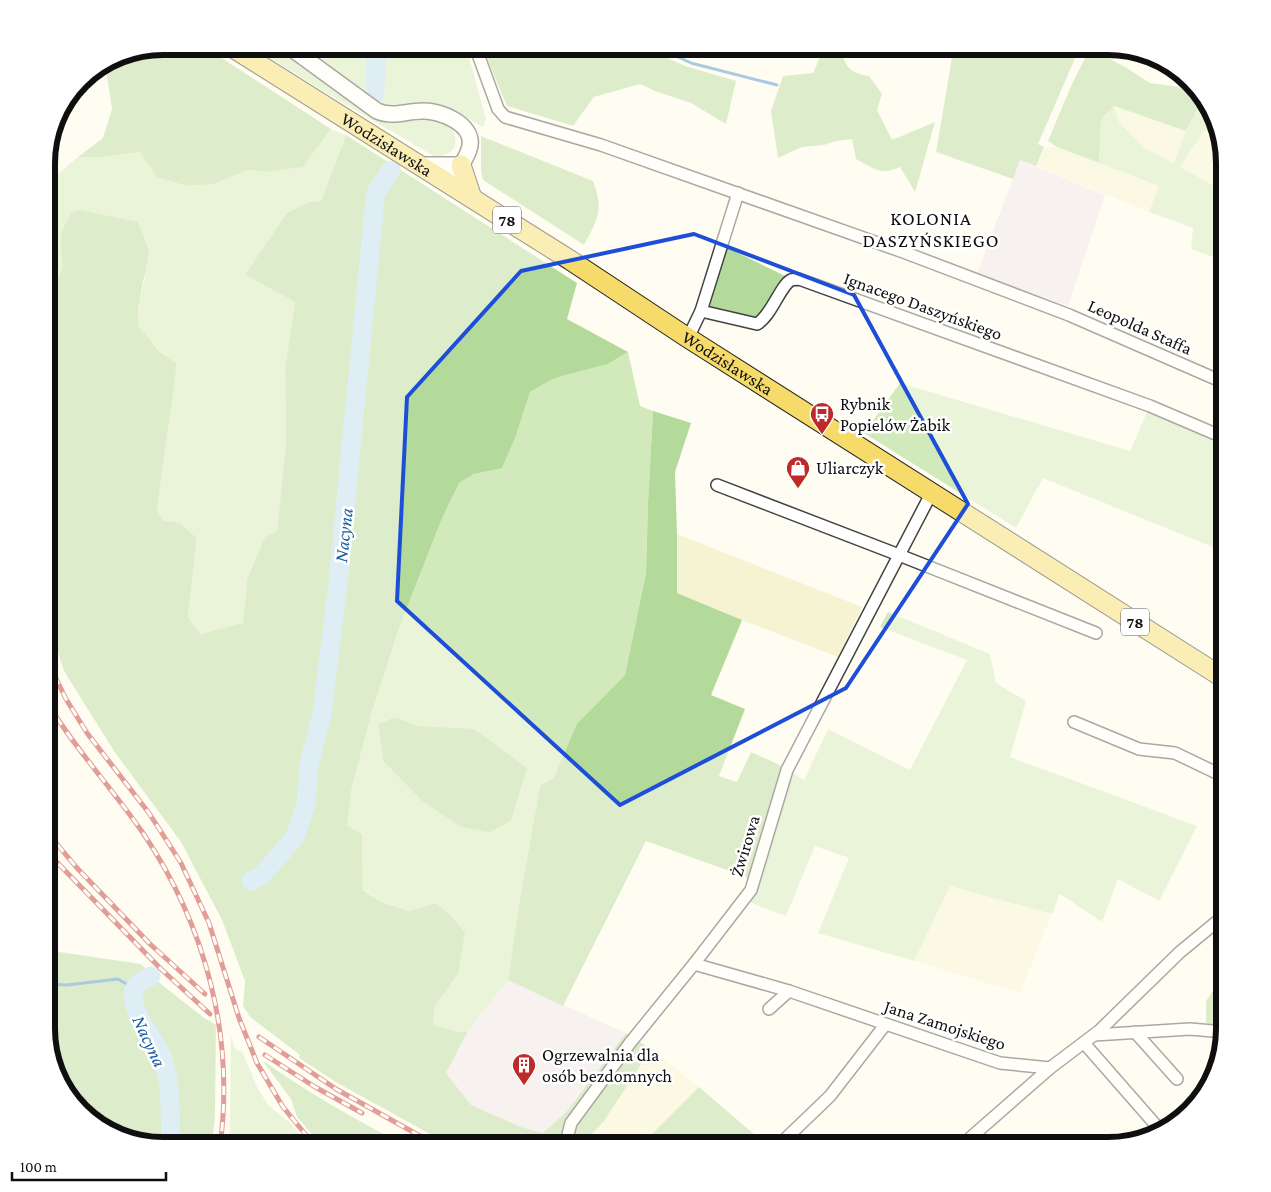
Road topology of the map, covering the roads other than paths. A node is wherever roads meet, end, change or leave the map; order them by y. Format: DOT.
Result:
graph roads {
  1 [pos="244,55"];
  2 [pos="300,55"];
  3 [pos="477,55"];
  4 [pos="420,165"];
  5 [pos="461,165"];
  6 [pos="451,184"];
  7 [pos="738,193"];
  8 [pos="472,198"];
  9 [pos="701,311"];
  10 [pos="688,338"];
  11 [pos="1216,379"];
  12 [pos="1216,434"];
  13 [pos="717,485"];
  14 [pos="932,492"];
  15 [pos="899,555"];
  16 [pos="1096,633"];
  17 [pos="1216,673"];
  18 [pos="1074,722"];
  19 [pos="1216,772"];
  20 [pos="1216,922"];
  21 [pos="694,964"];
  22 [pos="788,991"];
  23 [pos="769,1009"];
  24 [pos="885,1025"];
  25 [pos="1216,1031"];
  26 [pos="1135,1032"];
  27 [pos="1089,1039"];
  28 [pos="1050,1068"];
  29 [pos="1177,1079"];
  30 [pos="1157,1125"];
  31 [pos="567,1137"];
  32 [pos="787,1137"];
  33 [pos="971,1137"];
  1 -- 4 [label="main road, Wodzisławska / 78"];
  2 -- 5 [label="street"];
  3 -- 7 [label="street"];
  4 -- 5 [label="street"];
  4 -- 6 [label="main road, Wodzisławska / 78"];
  5 -- 6 [label="street"];
  5 -- 8 [label="main road"];
  6 -- 8 [label="main road, Wodzisławska / 78"];
  7 -- 9 [label="street"];
  7 -- 11 [label="street, Leopolda Staffa"];
  8 -- 10 [label="main road, Wodzisławska / 78"];
  9 -- 10 [label="street"];
  9 -- 12 [label="street, Ignacego Daszyńskiego"];
  10 -- 14 [label="main road, Wodzisławska / 78"];
  13 -- 15 [label="street"];
  14 -- 15 [label="street, Żwirowa"];
  14 -- 17 [label="main road, Wodzisławska / 78"];
  15 -- 16 [label="street"];
  15 -- 21 [label="street, Żwirowa"];
  18 -- 19 [label="street"];
  20 -- 27 [label="street"];
  21 -- 22 [label="street, Jana Zamojskiego"];
  21 -- 31 [label="street, Żwirowa"];
  22 -- 23 [label="street"];
  22 -- 24 [label="street, Jana Zamojskiego"];
  24 -- 28 [label="street, Jana Zamojskiego"];
  24 -- 32 [label="street"];
  25 -- 26 [label="street"];
  26 -- 27 [label="street"];
  26 -- 29 [label="street"];
  27 -- 28 [label="street"];
  27 -- 30 [label="street"];
  28 -- 33 [label="street"];
}
